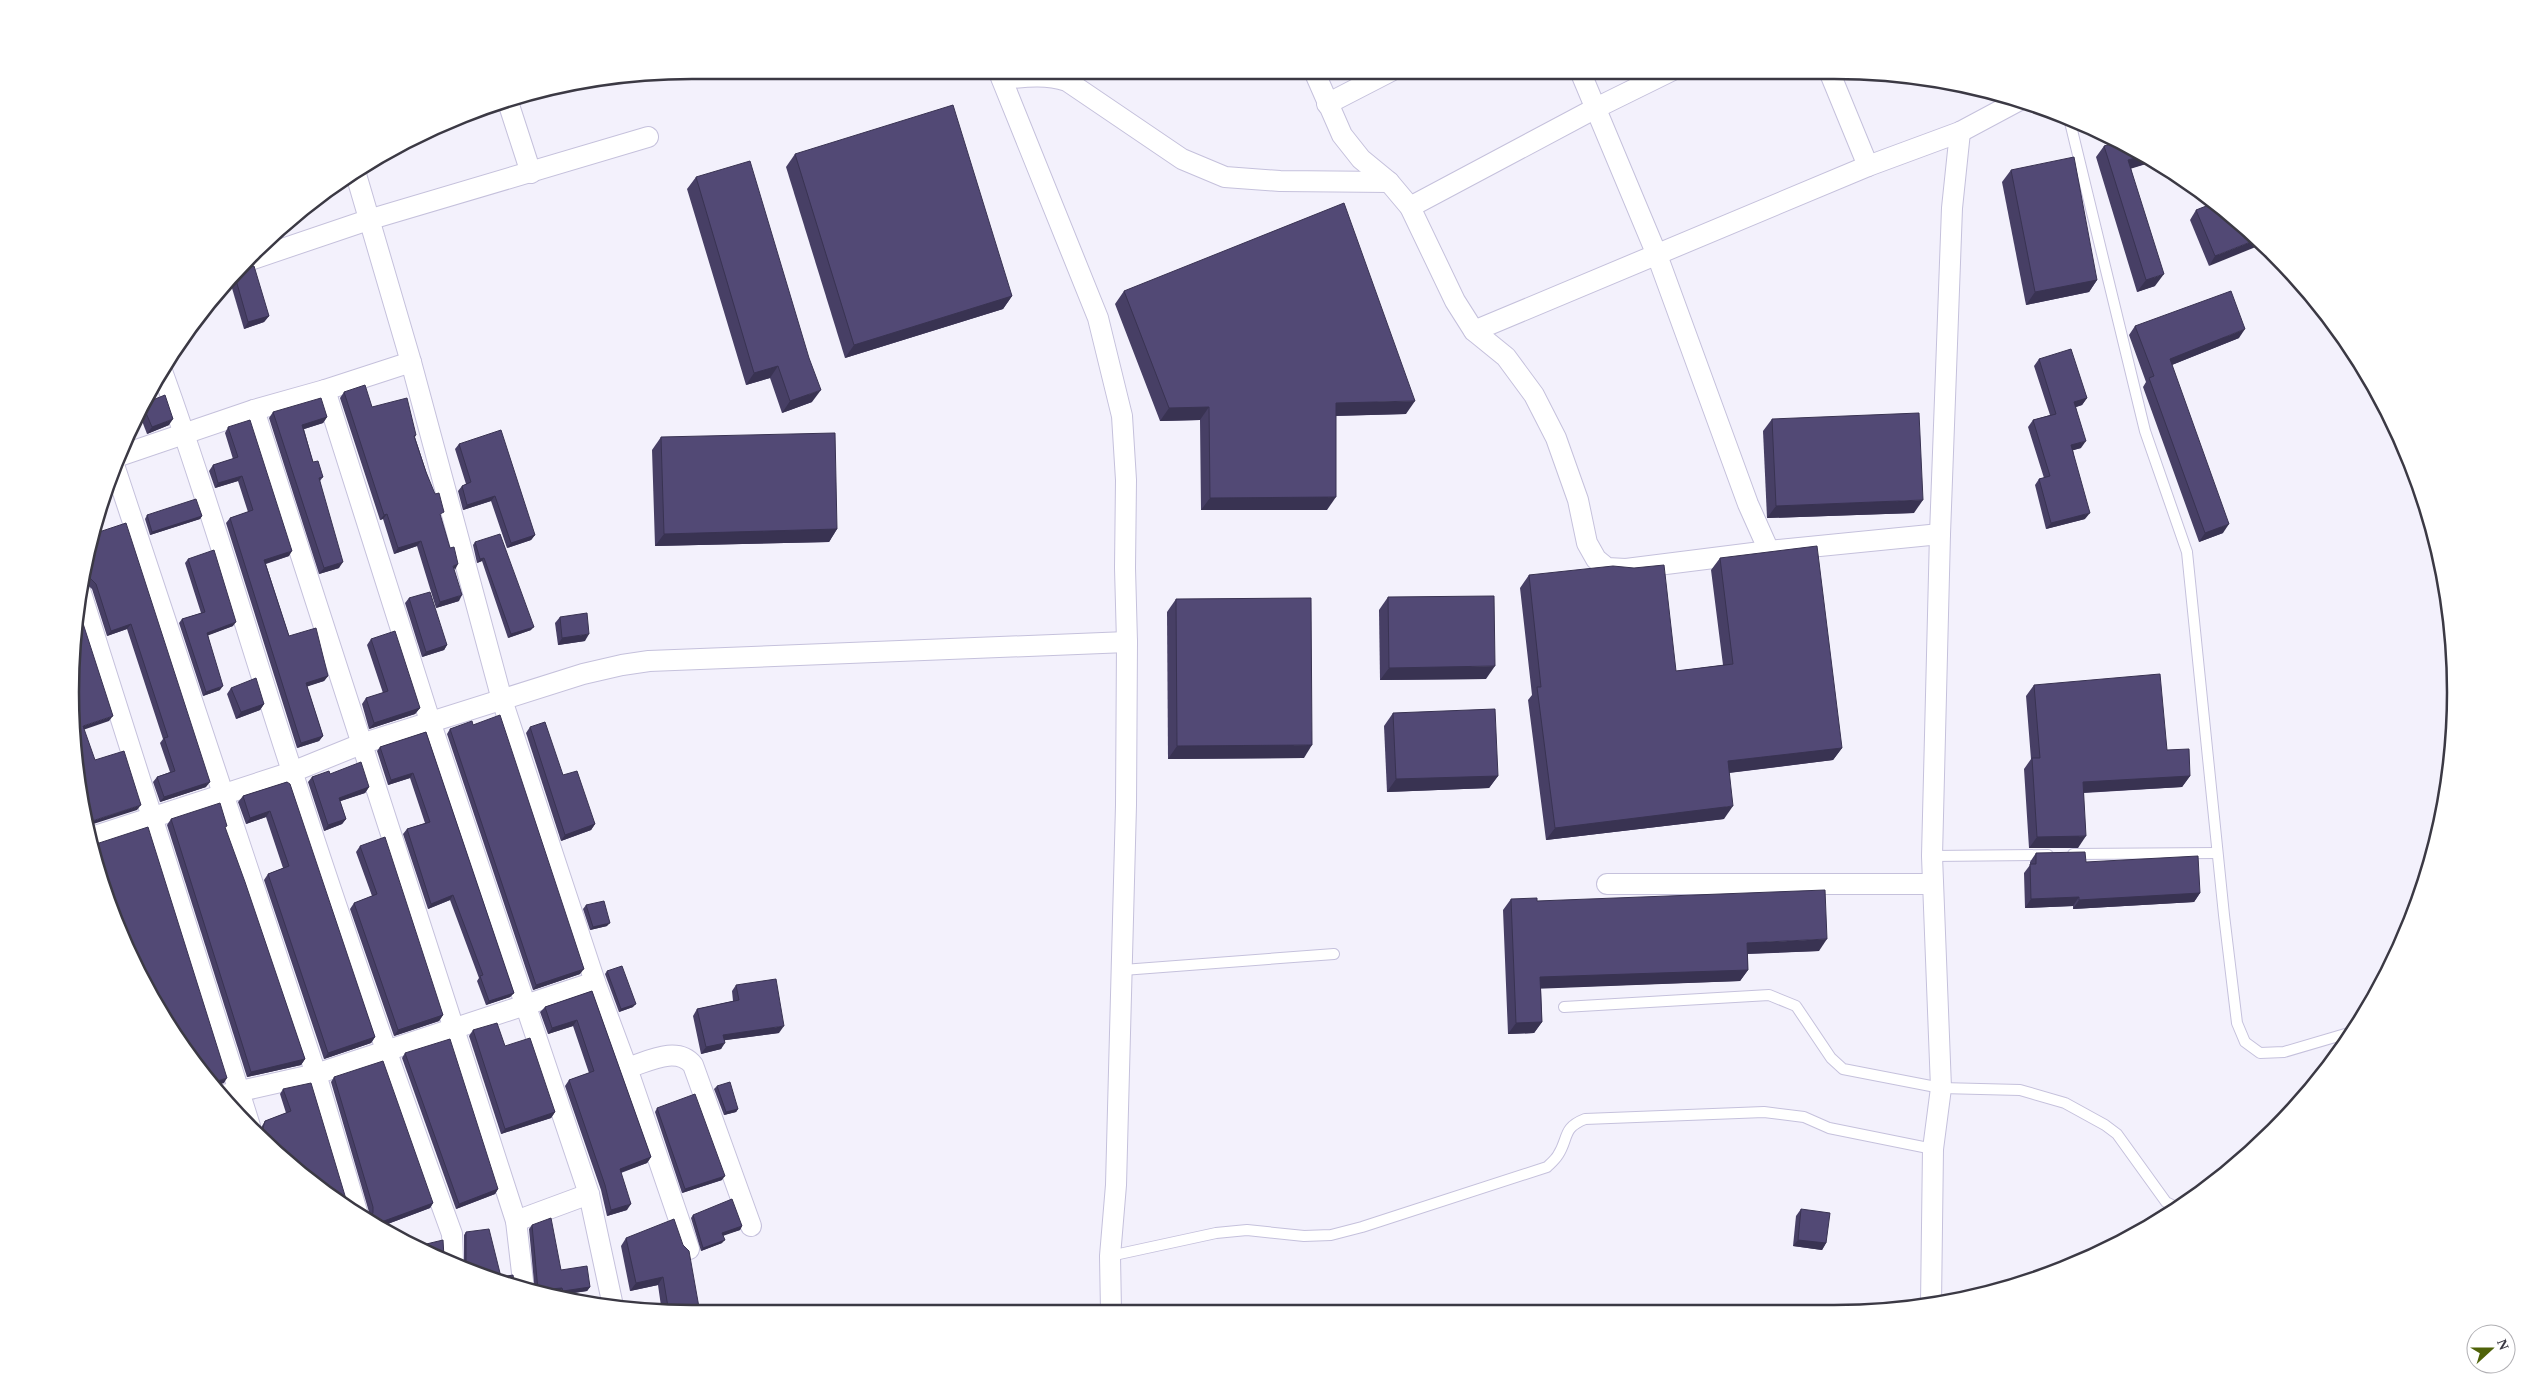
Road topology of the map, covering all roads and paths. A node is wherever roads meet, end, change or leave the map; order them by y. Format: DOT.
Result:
graph roads {
  1 [pos="1002,79"];
  2 [pos="1056,79"];
  3 [pos="1317,79"];
  4 [pos="1375,79"];
  5 [pos="1583,79"];
  6 [pos="1655,79"];
  7 [pos="1832,79"];
  8 [pos="1327,104"];
  9 [pos="2010,105"];
  10 [pos="510,107"];
  11 [pos="1596,108"];
  12 [pos="2071,126"];
  13 [pos="1960,132"];
  14 [pos="648,138"];
  15 [pos="1868,166"];
  16 [pos="531,173"];
  17 [pos="357,178"];
  18 [pos="1389,182"];
  19 [pos="1410,207"];
  20 [pos="368,220"];
  21 [pos="1657,255"];
  22 [pos="259,257"];
  23 [pos="1474,331"];
  24 [pos="411,362"];
  25 [pos="165,379"];
  26 [pos="325,390"];
  27 [pos="254,410"];
  28 [pos="184,433"];
  29 [pos="127,453"];
  30 [pos="118,477"];
  31 [pos="1940,534"];
  32 [pos="1769,551"];
  33 [pos="85,606"];
  34 [pos="1127,642"];
  35 [pos="502,700"];
  36 [pos="431,724"];
  37 [pos="361,744"];
  38 [pos="292,772"];
  39 [pos="223,794"];
  40 [pos="151,816"];
  41 [pos="96,835"];
  42 [pos="2217,853"];
  43 [pos="1932,856"];
  44 [pos="1607,884"];
  45 [pos="1931,884"];
  46 [pos="1334,954"];
  47 [pos="1123,970"];
  48 [pos="594,982"];
  49 [pos="526,1006"];
  50 [pos="1564,1007"];
  51 [pos="455,1030"];
  52 [pos="2343,1035"];
  53 [pos="386,1051"];
  54 [pos="627,1068"];
  55 [pos="316,1074"];
  56 [pos="1940,1088"];
  57 [pos="239,1092"];
  58 [pos="229,1094"];
  59 [pos="246,1112"];
  60 [pos="1934,1149"];
  61 [pos="588,1194"];
  62 [pos="355,1204"];
  63 [pos="2171,1204"];
  64 [pos="516,1221"];
  65 [pos="751,1226"];
  66 [pos="689,1249"];
  67 [pos="1110,1256"];
  68 [pos="453,1257"];
  69 [pos="523,1281"];
  70 [pos="1931,1297"];
  71 [pos="613,1300"];
  72 [pos="1111,1305"];
  1 -- 34 [label="street"];
  2 -- 18 [label="street"];
  3 -- 8 [label="street"];
  4 -- 8 [label="street"];
  5 -- 11 [label="street"];
  6 -- 11 [label="street"];
  7 -- 15 [label="street"];
  8 -- 18 [label="street"];
  9 -- 13 [label="street"];
  10 -- 16 [label="street"];
  11 -- 19 [label="street"];
  11 -- 21 [label="street"];
  12 -- 42 [label="lane"];
  13 -- 15 [label="street"];
  13 -- 31 [label="street"];
  14 -- 16 [label="street"];
  15 -- 21 [label="street"];
  16 -- 20 [label="street"];
  17 -- 20 [label="street"];
  18 -- 19 [label="street"];
  19 -- 23 [label="street"];
  20 -- 22 [label="street"];
  20 -- 24 [label="street"];
  21 -- 23 [label="street"];
  21 -- 32 [label="street"];
  23 -- 32 [label="street"];
  24 -- 26 [label="street"];
  24 -- 35 [label="street"];
  25 -- 28 [label="street"];
  26 -- 27 [label="street"];
  26 -- 36 [label="street"];
  27 -- 28 [label="street"];
  27 -- 37 [label="street"];
  28 -- 29 [label="street"];
  28 -- 38 [label="street"];
  30 -- 39 [label="street"];
  31 -- 32 [label="street"];
  31 -- 43 [label="street"];
  33 -- 40 [label="street"];
  34 -- 35 [label="street"];
  34 -- 47 [label="street"];
  35 -- 36 [label="street"];
  35 -- 48 [label="street"];
  36 -- 37 [label="street"];
  36 -- 49 [label="street"];
  37 -- 38 [label="street"];
  37 -- 51 [label="street"];
  38 -- 39 [label="street"];
  38 -- 53 [label="street"];
  39 -- 40 [label="street"];
  39 -- 55 [label="street"];
  40 -- 41 [label="street"];
  40 -- 57 [label="street"];
  42 -- 43 [label="lane"];
  42 -- 52 [label="lane"];
  43 -- 45 [label="street"];
  44 -- 45 [label="street"];
  45 -- 56 [label="street"];
  46 -- 47 [label="lane"];
  47 -- 67 [label="street"];
  48 -- 49 [label="street"];
  48 -- 54 [label="street"];
  49 -- 51 [label="street"];
  49 -- 61 [label="street"];
  50 -- 56 [label="lane"];
  51 -- 53 [label="street"];
  51 -- 64 [label="street"];
  53 -- 55 [label="street"];
  53 -- 68 [label="street"];
  54 -- 65 [label="street"];
  54 -- 66 [label="street"];
  55 -- 57 [label="street"];
  55 -- 62 [label="street"];
  56 -- 60 [label="street"];
  56 -- 63 [label="lane"];
  57 -- 58 [label="street"];
  57 -- 59 [label="street"];
  60 -- 67 [label="lane"];
  60 -- 70 [label="street"];
  61 -- 64 [label="street"];
  61 -- 71 [label="street"];
  64 -- 69 [label="street"];
  67 -- 72 [label="street"];
}
